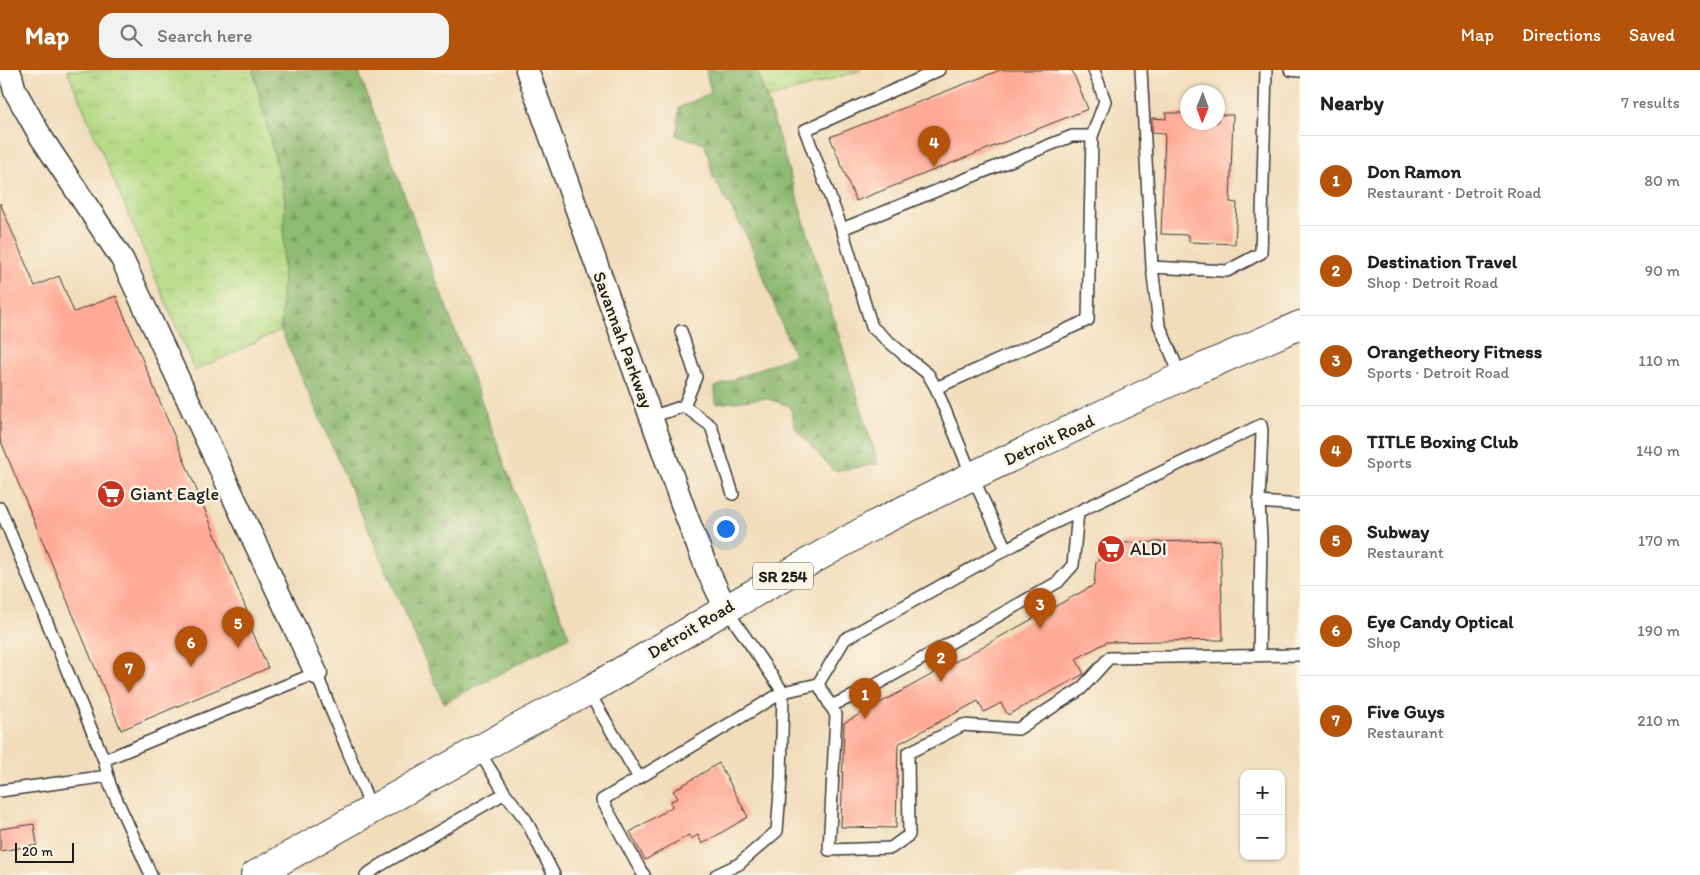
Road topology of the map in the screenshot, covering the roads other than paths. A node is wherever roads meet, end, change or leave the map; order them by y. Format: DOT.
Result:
graph roads {
  1 [pos="7,70"];
  2 [pos="526,70"];
  3 [pos="939,70"];
  4 [pos="1094,70"];
  5 [pos="1142,70"];
  6 [pos="1266,70"];
  7 [pos="1290,70"];
  8 [pos="1300,71"];
  9 [pos="1092,136"];
  10 [pos="842,229"];
  11 [pos="1152,267"];
  12 [pos="1300,325"];
  13 [pos="681,331"];
  14 [pos="1181,377"];
  15 [pos="936,388"];
  16 [pos="684,406"];
  17 [pos="651,417"];
  18 [pos="972,476"];
  19 [pos="733,494"];
  20 [pos="1259,502"];
  21 [pos="1300,505"];
  22 [pos="0,508"];
  23 [pos="1078,512"];
  24 [pos="1006,549"];
  25 [pos="726,608"];
  26 [pos="1300,655"];
  27 [pos="1258,656"];
  28 [pos="316,673"];
  29 [pos="818,684"];
  30 [pos="588,691"];
  31 [pos="783,692"];
  32 [pos="830,706"];
  33 [pos="478,750"];
  34 [pos="104,760"];
  35 [pos="108,776"];
  36 [pos="639,778"];
  37 [pos="0,791"];
  38 [pos="505,793"];
  39 [pos="372,810"];
  40 [pos="151,875"];
  41 [pos="255,875"];
  42 [pos="366,875"];
  43 [pos="554,875"];
  44 [pos="644,875"];
  45 [pos="716,875"];
  1 -- 28 [label="street"];
  2 -- 17 [label="street, Savannah Parkway"];
  3 -- 10 [label="lane"];
  4 -- 9 [label="lane"];
  5 -- 11 [label="lane"];
  6 -- 11 [label="lane"];
  7 -- 8 [label="lane"];
  9 -- 10 [label="lane"];
  9 -- 15 [label="lane"];
  10 -- 15 [label="lane"];
  11 -- 14 [label="lane"];
  12 -- 14 [label="main road, Detroit Road / SR 254"];
  13 -- 16 [label="lane"];
  14 -- 18 [label="main road, Detroit Road / SR 254"];
  15 -- 18 [label="lane"];
  16 -- 17 [label="lane"];
  16 -- 19 [label="lane"];
  17 -- 25 [label="street, Savannah Parkway"];
  18 -- 24 [label="lane"];
  18 -- 25 [label="main road, Detroit Road / SR 254"];
  20 -- 21 [label="lane"];
  20 -- 23 [label="lane"];
  20 -- 27 [label="lane"];
  22 -- 34 [label="lane"];
  23 -- 24 [label="lane"];
  23 -- 32 [label="lane"];
  24 -- 29 [label="lane"];
  25 -- 30 [label="main road, Detroit Road / SR 254"];
  25 -- 31 [label="lane"];
  26 -- 27 [label="lane"];
  27 -- 32 [label="lane"];
  28 -- 34 [label="lane"];
  28 -- 39 [label="lane"];
  29 -- 31 [label="lane"];
  29 -- 32 [label="lane"];
  30 -- 33 [label="main road, Detroit Road / SR 254"];
  30 -- 36 [label="lane"];
  31 -- 36 [label="lane"];
  31 -- 45 [label="lane"];
  33 -- 38 [label="lane"];
  33 -- 39 [label="main road, Detroit Road / SR 254"];
  34 -- 35 [label="lane"];
  35 -- 37 [label="lane"];
  35 -- 40 [label="lane"];
  36 -- 44 [label="lane"];
  38 -- 42 [label="lane"];
  38 -- 43 [label="lane"];
  39 -- 41 [label="main road, Detroit Road / SR 254"];
}
